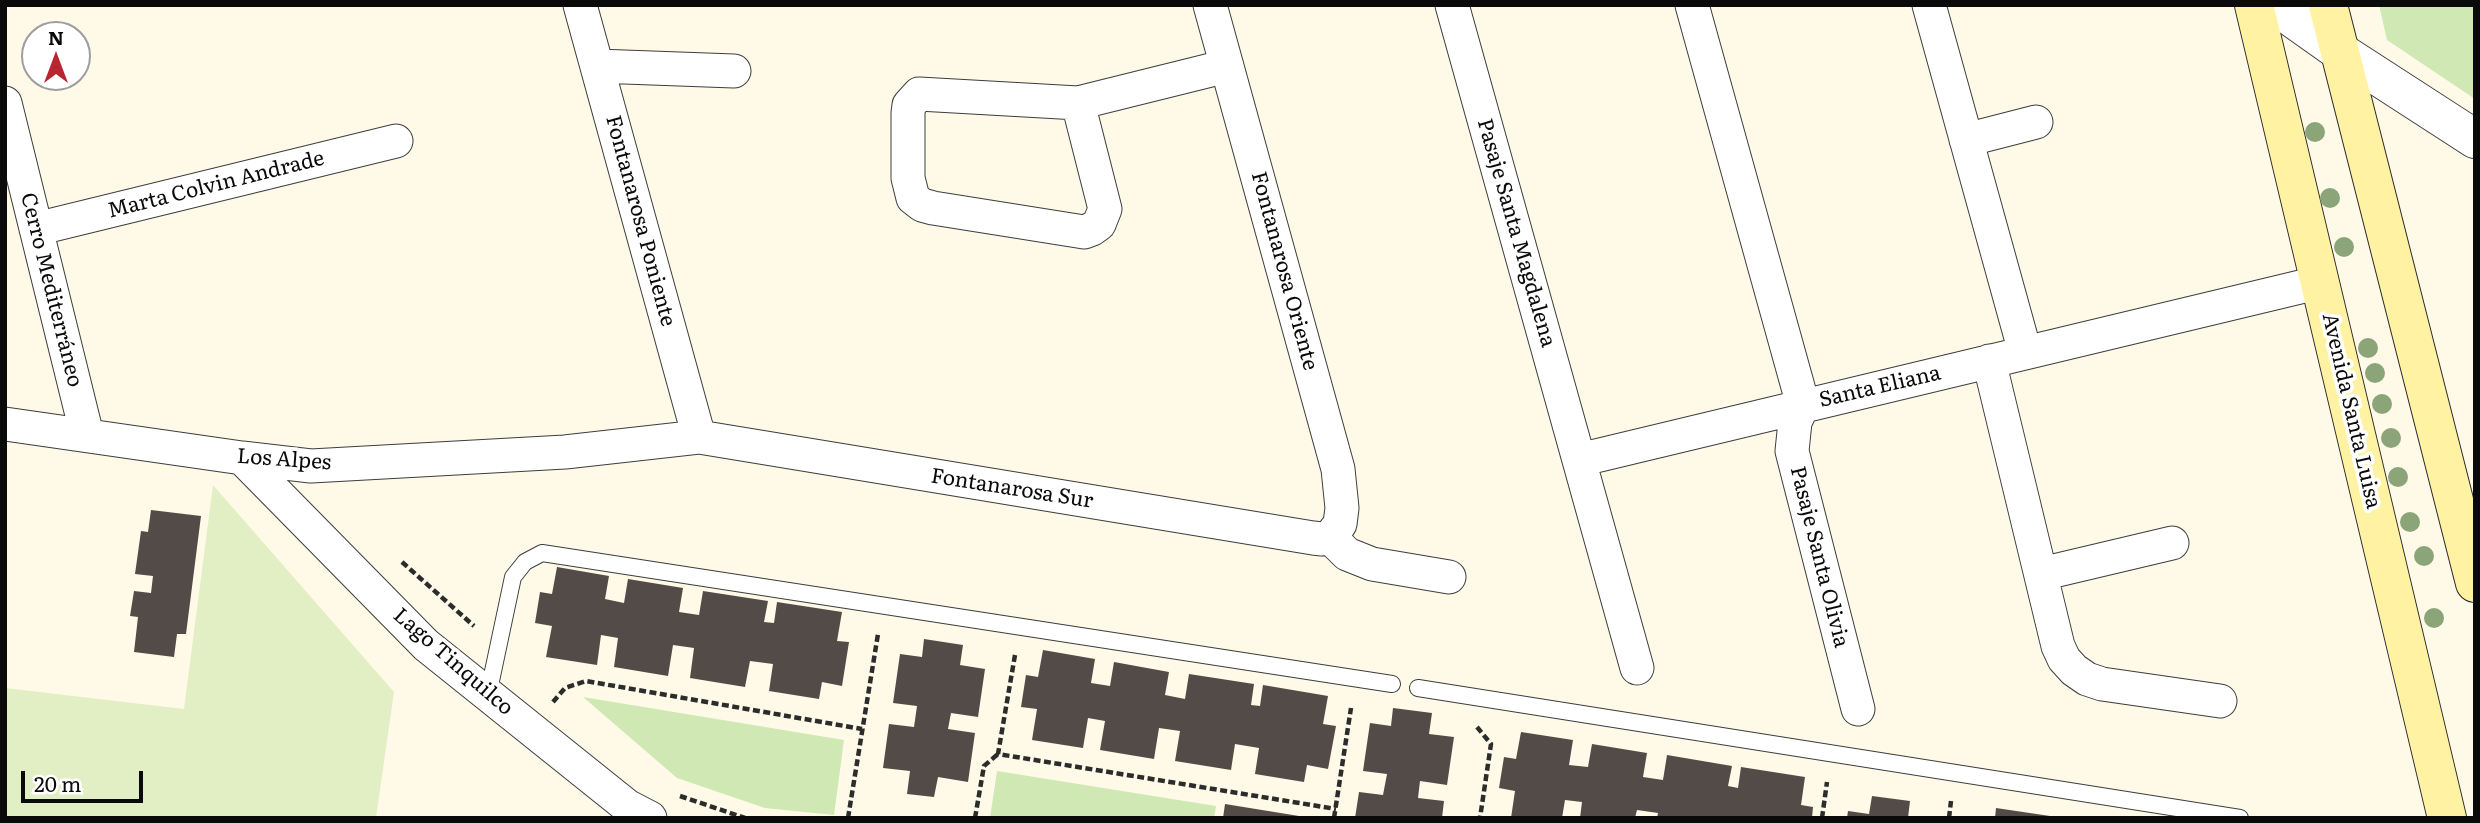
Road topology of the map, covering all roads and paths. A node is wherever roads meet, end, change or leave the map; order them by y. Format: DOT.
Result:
graph roads {
  1 [pos="580,5"];
  2 [pos="1210,5"];
  3 [pos="1452,5"];
  4 [pos="1692,5"];
  5 [pos="1929,5"];
  6 [pos="2254,5"];
  7 [pos="2274,5"];
  8 [pos="2328,5"];
  9 [pos="2339,51"];
  10 [pos="597,66"];
  11 [pos="1227,66"];
  12 [pos="734,71"];
  13 [pos="5,103"];
  14 [pos="1078,103"];
  15 [pos="2036,122"];
  16 [pos="2475,139"];
  17 [pos="1966,140"];
  18 [pos="396,141"];
  19 [pos="36,229"];
  20 [pos="2321,282"];
  21 [pos="2025,352"];
  22 [pos="1989,361"];
  23 [pos="1803,405"];
  24 [pos="5,424"];
  25 [pos="87,435"];
  26 [pos="699,437"];
  27 [pos="565,452"];
  28 [pos="242,458"];
  29 [pos="1579,460"];
  30 [pos="2466,511"];
  31 [pos="1331,537"];
  32 [pos="2172,543"];
  33 [pos="2041,574"];
  34 [pos="1449,577"];
  35 [pos="2475,583"];
  36 [pos="883,606"];
  37 [pos="1020,627"];
  38 [pos="1637,668"];
  39 [pos="1355,679"];
  40 [pos="1392,684"];
  41 [pos="1418,688"];
  42 [pos="488,695"];
  43 [pos="1475,697"];
  44 [pos="2220,701"];
  45 [pos="1858,709"];
  46 [pos="531,729"];
  47 [pos="862,729"];
  48 [pos="1832,753"];
  49 [pos="998,754"];
  50 [pos="1336,809"];
  51 [pos="650,818"];
  52 [pos="848,818"];
  53 [pos="975,818"];
  54 [pos="1334,818"];
  55 [pos="1480,818"];
  56 [pos="1822,818"];
  57 [pos="2240,818"];
  58 [pos="2447,818"];
  1 -- 10 [label="street, Fontanarosa Poniente"];
  2 -- 11 [label="street, Fontanarosa Oriente"];
  3 -- 29 [label="street, Pasaje Santa Magdalena"];
  4 -- 23 [label="street, Santa Eliana"];
  5 -- 17 [label="street"];
  6 -- 20 [label="main road, Avenida Santa Luisa"];
  7 -- 9 [label="street"];
  8 -- 9 [label="main road"];
  9 -- 16 [label="street"];
  9 -- 30 [label="main road"];
  10 -- 12 [label="street"];
  10 -- 26 [label="street, Fontanarosa Poniente"];
  11 -- 14 [label="street"];
  11 -- 31 [label="street, Fontanarosa Oriente"];
  13 -- 19 [label="street, Cerro Mediterráneo"];
  14 -- 14 [label="street"];
  15 -- 17 [label="street"];
  17 -- 21 [label="street"];
  18 -- 19 [label="street, Marta Colvin Andrade"];
  19 -- 25 [label="street, Cerro Mediterráneo"];
  20 -- 21 [label="street, Santa Eliana"];
  20 -- 58 [label="main road, Avenida Santa Luisa"];
  21 -- 22 [label="street, Santa Eliana"];
  22 -- 23 [label="street, Santa Eliana"];
  22 -- 33 [label="street"];
  23 -- 29 [label="street"];
  23 -- 45 [label="street, Pasaje Santa Olivia"];
  24 -- 25 [label="street, Los Alpes"];
  25 -- 28 [label="street, Los Alpes"];
  26 -- 27 [label="street, Fontanarosa Sur"];
  26 -- 31 [label="street, Fontanarosa Sur"];
  27 -- 28 [label="street, Los Alpes"];
  28 -- 42 [label="street, Lago Tinquilco"];
  29 -- 38 [label="street, Pasaje Santa Magdalena"];
  30 -- 35 [label="main road"];
  31 -- 34 [label="street"];
  32 -- 33 [label="street"];
  33 -- 44 [label="street"];
  36 -- 37 [label="lane"];
  36 -- 42 [label="lane"];
  36 -- 47 [label="path"];
  37 -- 39 [label="lane"];
  37 -- 49 [label="path"];
  39 -- 40 [label="lane"];
  39 -- 50 [label="path"];
  41 -- 43 [label="lane"];
  42 -- 46 [label="street, Lago Tinquilco"];
  43 -- 48 [label="lane"];
  43 -- 55 [label="path"];
  46 -- 47 [label="path"];
  46 -- 51 [label="street, Lago Tinquilco"];
  47 -- 52 [label="path"];
  48 -- 56 [label="path"];
  48 -- 57 [label="lane"];
  49 -- 50 [label="path"];
  49 -- 53 [label="path"];
  50 -- 54 [label="path"];
}
